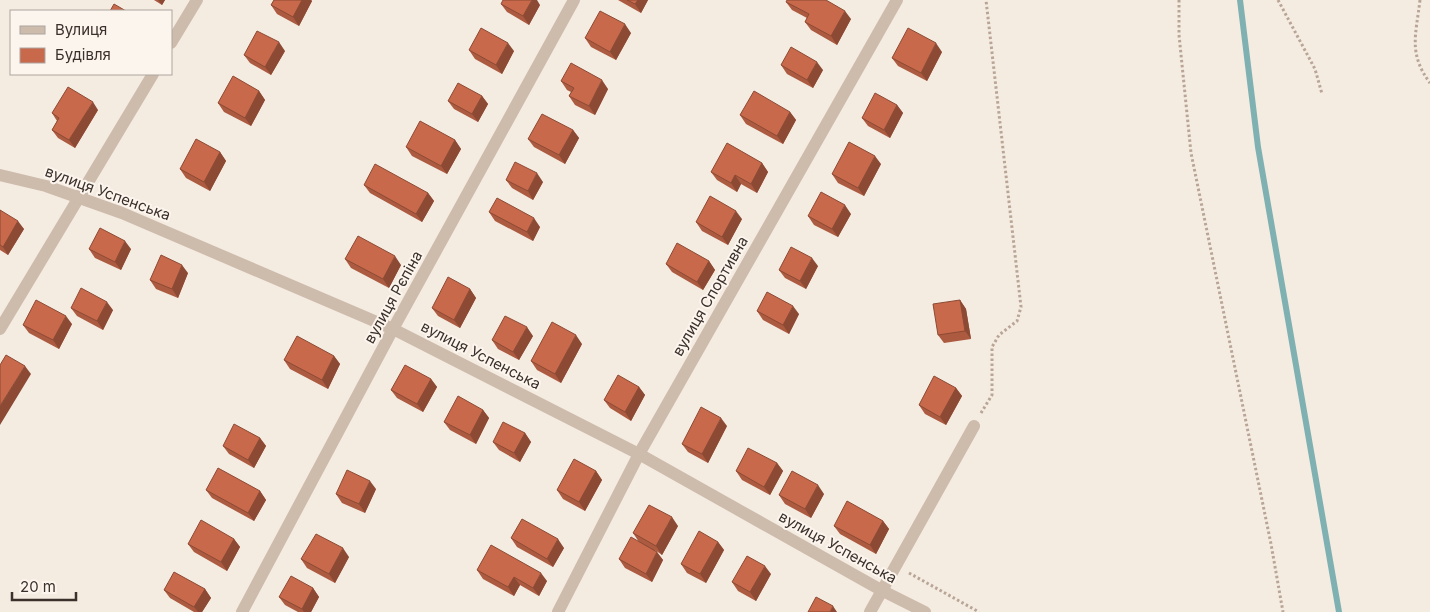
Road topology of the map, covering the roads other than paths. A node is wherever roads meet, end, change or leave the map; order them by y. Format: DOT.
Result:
graph roads {
  1 [pos="197,0"];
  2 [pos="574,0"];
  3 [pos="897,0"];
  4 [pos="172,41"];
  5 [pos="152,75"];
  6 [pos="0,175"];
  7 [pos="78,197"];
  8 [pos="0,329"];
  9 [pos="393,329"];
  10 [pos="974,426"];
  11 [pos="639,454"];
  12 [pos="881,590"];
  13 [pos="242,612"];
  14 [pos="558,612"];
  15 [pos="870,612"];
  16 [pos="925,612"];
  1 -- 4 [label="street"];
  2 -- 9 [label="street, вулиця Рєпіна"];
  3 -- 11 [label="street, вулиця Спортивна"];
  5 -- 7 [label="street"];
  6 -- 7 [label="street, вулиця Успенська"];
  7 -- 8 [label="street"];
  7 -- 9 [label="street, вулиця Успенська"];
  9 -- 11 [label="street, вулиця Успенська"];
  9 -- 13 [label="street, вулиця Рєпіна"];
  10 -- 12 [label="street"];
  11 -- 12 [label="street, вулиця Успенська"];
  11 -- 14 [label="street, вулиця Спортивна"];
  12 -- 15 [label="street"];
  12 -- 16 [label="street, вулиця Успенська"];
}
